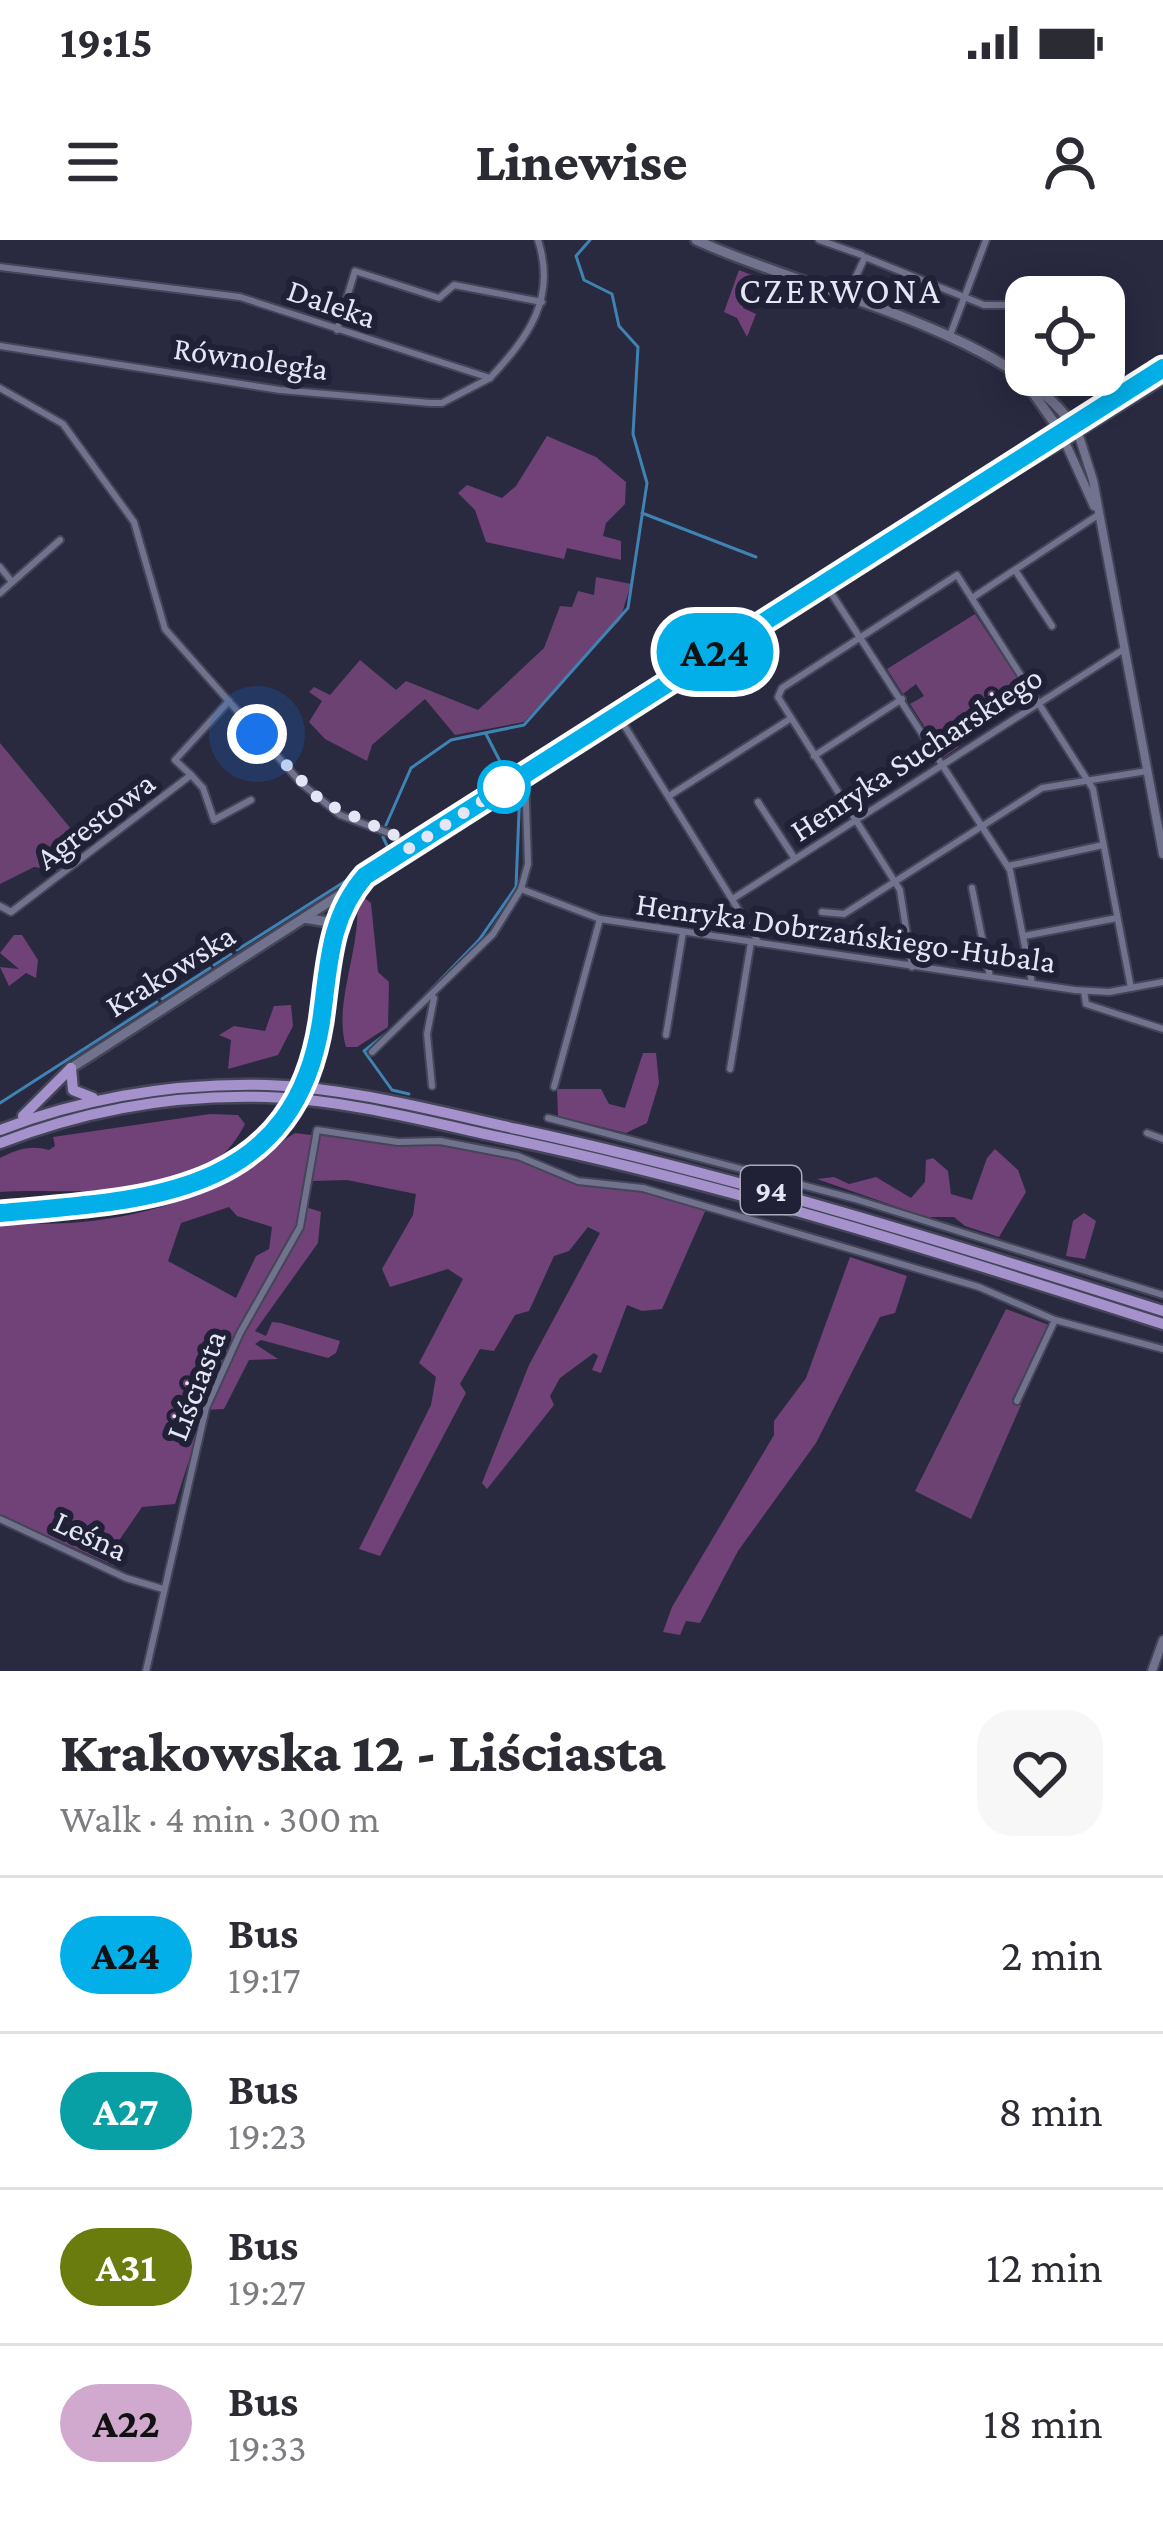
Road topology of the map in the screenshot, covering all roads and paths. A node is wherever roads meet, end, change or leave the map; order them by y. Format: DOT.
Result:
graph roads {
  1 [pos="538,240"];
  2 [pos="696,240"];
  3 [pos="819,240"];
  4 [pos="986,240"];
  5 [pos="865,256"];
  6 [pos="0,267"];
  7 [pos="965,297"];
  8 [pos="845,300"];
  9 [pos="542,302"];
  10 [pos="1005,306"];
  11 [pos="337,330"];
  12 [pos="950,338"];
  13 [pos="0,346"];
  14 [pos="1005,366"];
  15 [pos="1163,368"];
  16 [pos="490,378"];
  17 [pos="1163,380"];
  18 [pos="0,388"];
  19 [pos="1035,396"];
  20 [pos="1050,396"];
  21 [pos="1075,429"];
  22 [pos="1063,436"];
  23 [pos="1098,515"];
  24 [pos="60,540"];
  25 [pos="0,567"];
  26 [pos="1015,570"];
  27 [pos="12,582"];
  28 [pos="824,582"];
  29 [pos="0,592"];
  30 [pos="972,598"];
  31 [pos="1052,626"];
  32 [pos="861,637"];
  33 [pos="1124,649"];
  34 [pos="902,699"];
  35 [pos="229,701"];
  36 [pos="1038,702"];
  37 [pos="617,715"];
  38 [pos="790,719"];
  39 [pos="814,756"];
  40 [pos="943,764"];
  41 [pos="1147,770"];
  42 [pos="525,774"];
  43 [pos="191,775"];
  44 [pos="1090,781"];
  45 [pos="669,796"];
  46 [pos="251,800"];
  47 [pos="758,802"];
  48 [pos="855,820"];
  49 [pos="1160,824"];
  50 [pos="983,825"];
  51 [pos="1103,845"];
  52 [pos="408,849"];
  53 [pos="1163,854"];
  54 [pos="795,860"];
  55 [pos="1008,866"];
  56 [pos="365,876"];
  57 [pos="896,882"];
  58 [pos="346,888"];
  59 [pos="972,888"];
  60 [pos="521,889"];
  61 [pos="734,898"];
  62 [pos="0,906"];
  63 [pos="823,912"];
  64 [pos="303,916"];
  65 [pos="1117,918"];
  66 [pos="600,920"];
  67 [pos="334,923"];
  68 [pos="683,932"];
  69 [pos="1024,936"];
  70 [pos="755,943"];
  71 [pos="912,967"];
  72 [pos="989,977"];
  73 [pos="1163,982"];
  74 [pos="1032,983"];
  75 [pos="1131,988"];
  76 [pos="1084,991"];
  77 [pos="1109,992"];
  78 [pos="435,994"];
  79 [pos="1110,1011"];
  80 [pos="1163,1029"];
  81 [pos="666,1035"];
  82 [pos="372,1052"];
  83 [pos="71,1068"];
  84 [pos="730,1069"];
  85 [pos="432,1086"];
  86 [pos="554,1087"];
  87 [pos="115,1097"];
  88 [pos="548,1118"];
  89 [pos="2,1129"];
  90 [pos="1147,1133"];
  91 [pos="1163,1138"];
  92 [pos="0,1144"];
  93 [pos="0,1213"];
  94 [pos="1163,1295"];
  95 [pos="1163,1311"];
  96 [pos="1055,1320"];
  97 [pos="1163,1324"];
  98 [pos="1163,1349"];
  99 [pos="1017,1401"];
  100 [pos="0,1519"];
  101 [pos="163,1589"];
  102 [pos="1163,1640"];
  103 [pos="146,1671"];
  104 [pos="1152,1671"];
  1 -- 9 [label="street"];
  2 -- 8 [label="main road"];
  3 -- 5 [label="street"];
  4 -- 7 [label="street"];
  5 -- 7 [label="street"];
  5 -- 8 [label="street"];
  6 -- 11 [label="street, Daleka"];
  7 -- 10 [label="street"];
  7 -- 12 [label="street"];
  8 -- 12 [label="main road"];
  9 -- 11 [label="street"];
  9 -- 16 [label="street"];
  11 -- 16 [label="street, Daleka"];
  12 -- 14 [label="main road"];
  13 -- 16 [label="street, Równoległa"];
  15 -- 21 [label="street, Krakowska"];
  17 -- 21 [label="street, Krakowska"];
  18 -- 35 [label="street"];
  19 -- 22 [label="main road"];
  20 -- 21 [label="main road"];
  21 -- 22 [label="main road, Krakowska"];
  21 -- 23 [label="street"];
  22 -- 23 [label="street"];
  22 -- 28 [label="main road, Krakowska"];
  23 -- 26 [label="street"];
  23 -- 33 [label="street"];
  24 -- 27 [label="street"];
  25 -- 27 [label="street"];
  26 -- 30 [label="street"];
  26 -- 31 [label="street"];
  27 -- 29 [label="street"];
  28 -- 32 [label="street"];
  28 -- 37 [label="main road, Krakowska"];
  30 -- 32 [label="street"];
  30 -- 36 [label="street"];
  32 -- 34 [label="street"];
  32 -- 38 [label="street"];
  33 -- 36 [label="street, Henryka Sucharskiego"];
  33 -- 41 [label="street"];
  34 -- 39 [label="street"];
  34 -- 40 [label="street"];
  35 -- 43 [label="street, Agrestowa"];
  35 -- 52 [label="street"];
  36 -- 40 [label="street, Henryka Sucharskiego"];
  36 -- 44 [label="street"];
  37 -- 42 [label="main road, Krakowska"];
  37 -- 45 [label="street"];
  38 -- 39 [label="street"];
  38 -- 45 [label="street"];
  39 -- 48 [label="street"];
  40 -- 48 [label="street, Henryka Sucharskiego"];
  40 -- 50 [label="street"];
  41 -- 44 [label="street"];
  41 -- 49 [label="street"];
  42 -- 52 [label="main road, Krakowska"];
  42 -- 60 [label="street"];
  43 -- 46 [label="street"];
  43 -- 62 [label="street, Agrestowa"];
  44 -- 50 [label="street"];
  44 -- 51 [label="street"];
  45 -- 61 [label="street"];
  47 -- 54 [label="street"];
  48 -- 54 [label="street, Henryka Sucharskiego"];
  48 -- 57 [label="street"];
  49 -- 53 [label="street"];
  50 -- 55 [label="street"];
  50 -- 57 [label="street"];
  51 -- 55 [label="street"];
  51 -- 65 [label="street"];
  52 -- 56 [label="main road, Krakowska"];
  54 -- 61 [label="street, Henryka Sucharskiego"];
  55 -- 69 [label="street"];
  56 -- 58 [label="main road, Krakowska"];
  56 -- 67 [label="main road, Krakowska"];
  57 -- 63 [label="street"];
  57 -- 71 [label="street"];
  58 -- 64 [label="main road, Krakowska"];
  58 -- 67 [label="main road"];
  59 -- 72 [label="street"];
  60 -- 66 [label="street, Henryka Dobrzańskiego-Hubala"];
  60 -- 78 [label="street"];
  61 -- 70 [label="street"];
  64 -- 67 [label="main road"];
  64 -- 83 [label="main road, Krakowska"];
  65 -- 69 [label="street"];
  65 -- 75 [label="street"];
  66 -- 68 [label="street, Henryka Dobrzańskiego-Hubala"];
  66 -- 86 [label="street, Henryka Dobrzańskiego-Hubala"];
  67 -- 93 [label="main road, bridge"];
  68 -- 70 [label="street, Henryka Dobrzańskiego-Hubala"];
  68 -- 81 [label="street"];
  69 -- 74 [label="street"];
  70 -- 71 [label="street, Henryka Dobrzańskiego-Hubala"];
  70 -- 84 [label="street"];
  71 -- 72 [label="street, Henryka Dobrzańskiego-Hubala"];
  72 -- 74 [label="street, Henryka Dobrzańskiego-Hubala"];
  73 -- 75 [label="street, Henryka Dobrzańskiego-Hubala"];
  74 -- 76 [label="street, Henryka Dobrzańskiego-Hubala"];
  75 -- 77 [label="street, Henryka Dobrzańskiego-Hubala"];
  76 -- 77 [label="street, Henryka Dobrzańskiego-Hubala"];
  76 -- 79 [label="street, Henryka Dobrzańskiego-Hubala"];
  77 -- 79 [label="street"];
  78 -- 82 [label="street"];
  78 -- 85 [label="street"];
  79 -- 80 [label="street, Henryka Dobrzańskiego-Hubala"];
  83 -- 87 [label="main road"];
  83 -- 89 [label="main road"];
  87 -- 89 [label="main road, 94"];
  87 -- 95 [label="main road, 94"];
  88 -- 94 [label="street"];
  90 -- 91 [label="street"];
  92 -- 97 [label="main road, 94"];
  96 -- 98 [label="street"];
  96 -- 99 [label="street"];
  96 -- 101 [label="street, Liściasta"];
  100 -- 101 [label="street, Leśna"];
  101 -- 103 [label="street, Liściasta"];
  102 -- 104 [label="street"];
}
